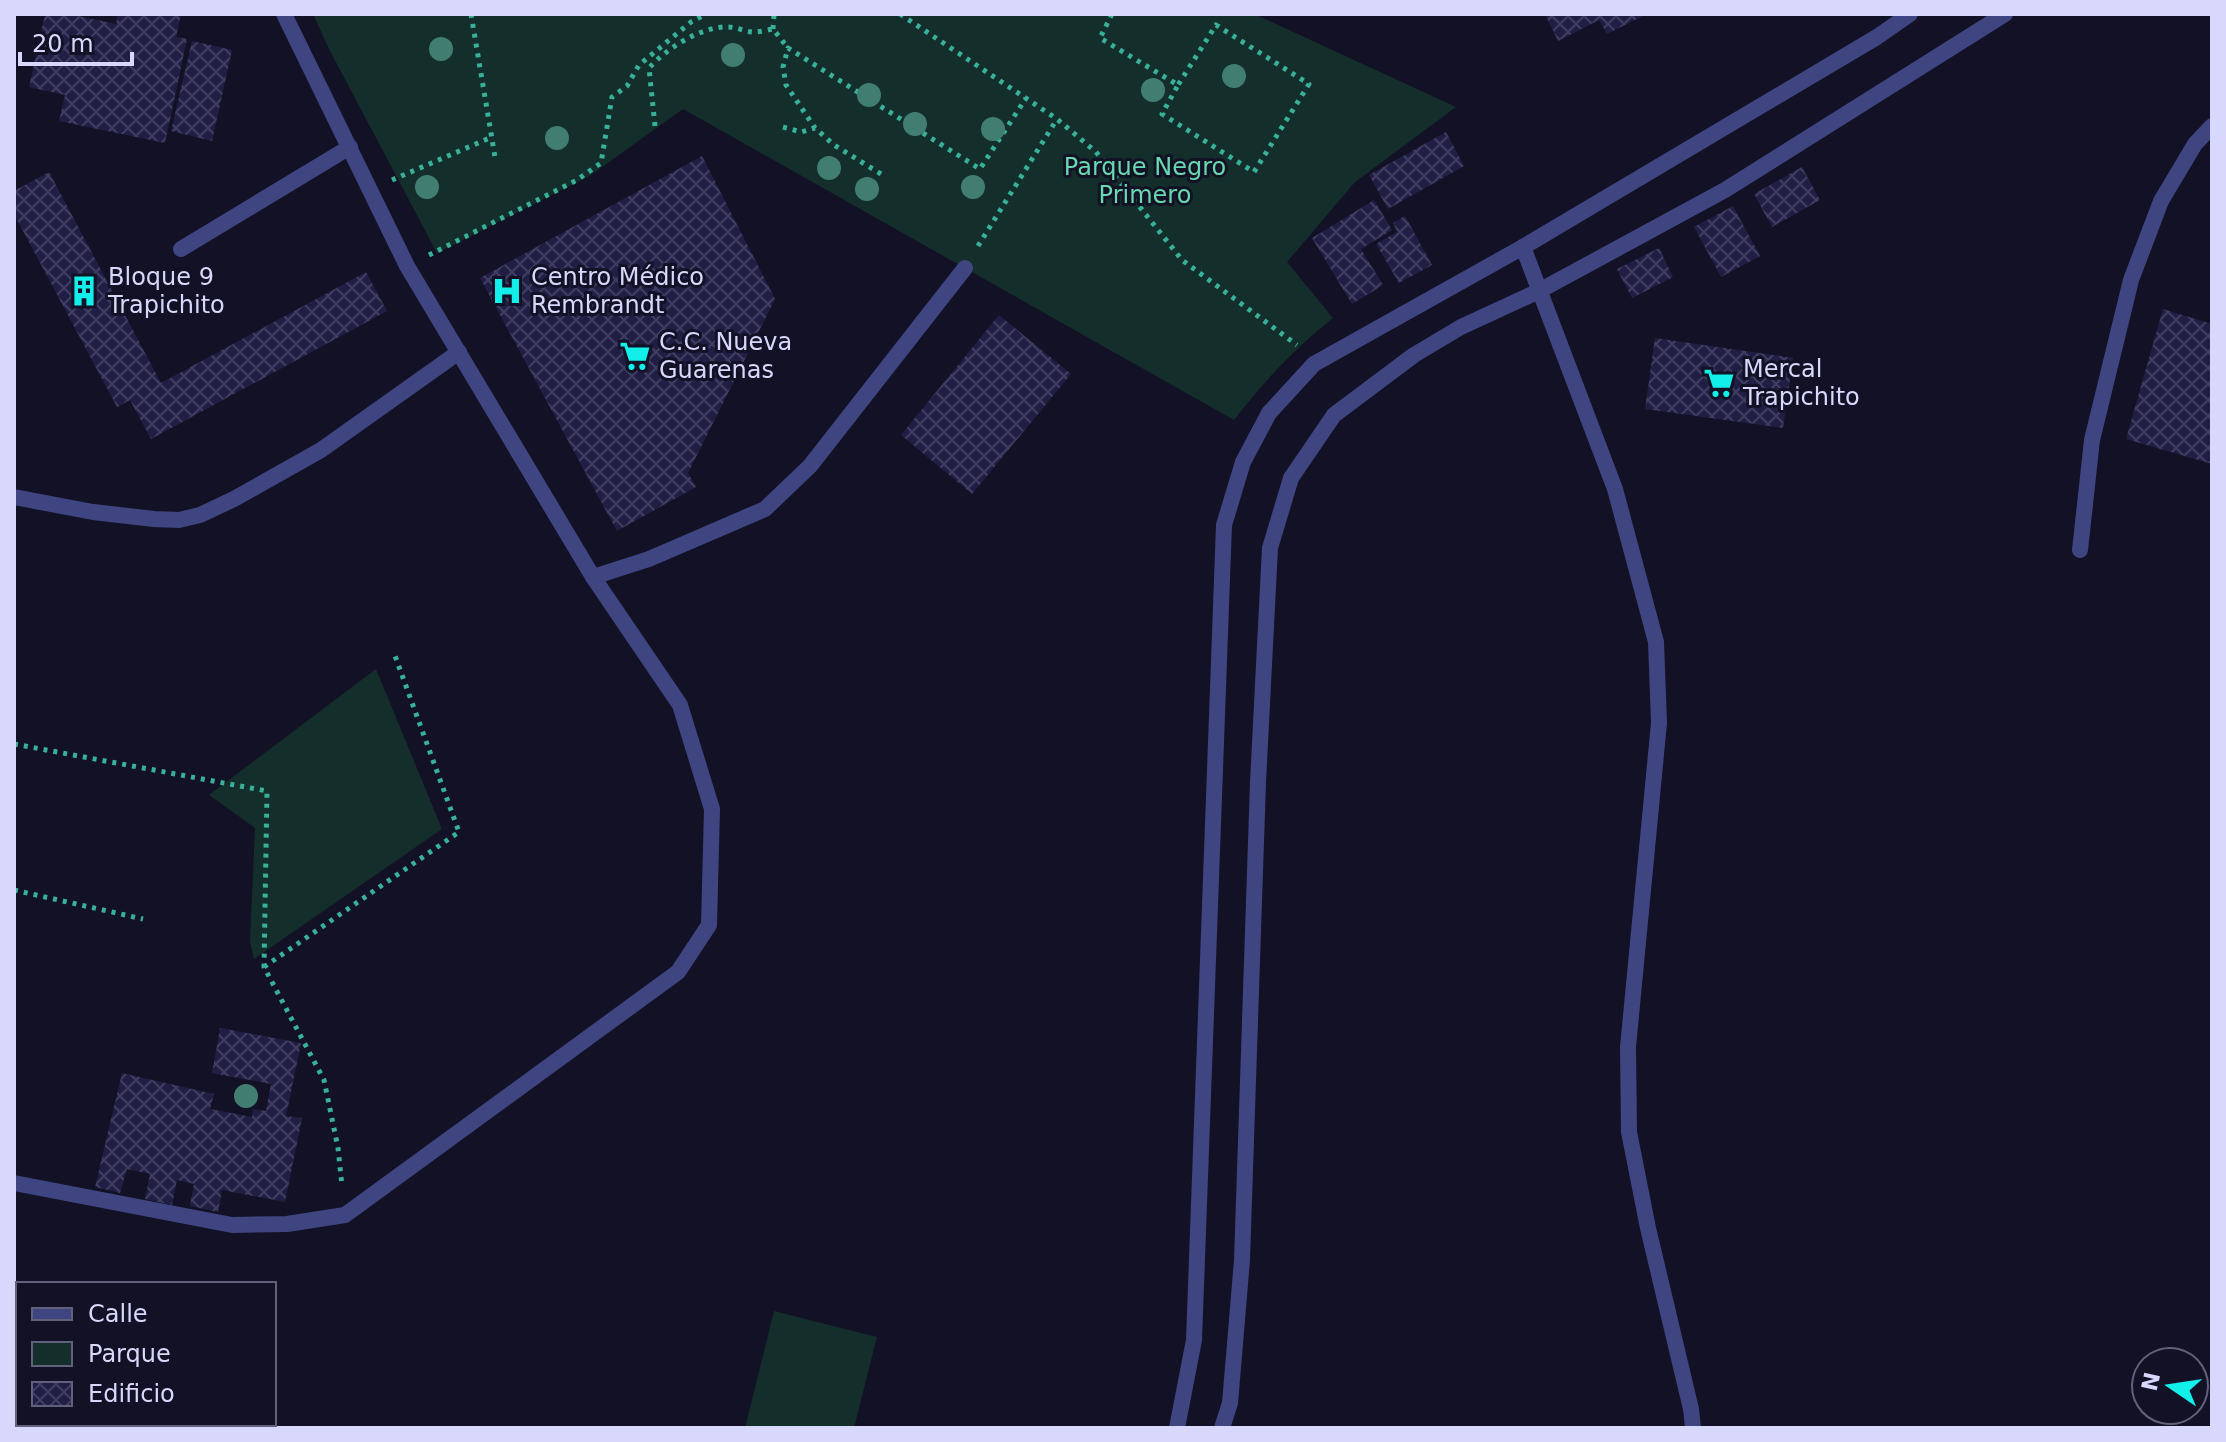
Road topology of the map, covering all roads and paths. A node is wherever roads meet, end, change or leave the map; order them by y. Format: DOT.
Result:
graph roads {
  1 [pos="284,14"];
  2 [pos="471,14"];
  3 [pos="706,14"];
  4 [pos="774,14"];
  5 [pos="900,14"];
  6 [pos="1112,14"];
  7 [pos="1910,14"];
  8 [pos="2005,14"];
  9 [pos="773,29"];
  10 [pos="788,48"];
  11 [pos="1178,85"];
  12 [pos="1026,98"];
  13 [pos="1057,119"];
  14 [pos="655,126"];
  15 [pos="2212,126"];
  16 [pos="783,127"];
  17 [pos="815,128"];
  18 [pos="492,137"];
  19 [pos="350,147"];
  20 [pos="495,157"];
  21 [pos="881,174"];
  22 [pos="370,192"];
  23 [pos="1523,247"];
  24 [pos="978,248"];
  25 [pos="181,249"];
  26 [pos="407,266"];
  27 [pos="965,268"];
  28 [pos="1539,291"];
  29 [pos="1298,346"];
  30 [pos="459,352"];
  31 [pos="14,497"];
  32 [pos="2080,550"];
  33 [pos="593,577"];
  34 [pos="394,653"];
  35 [pos="14,744"];
  36 [pos="14,890"];
  37 [pos="143,919"];
  38 [pos="264,967"];
  39 [pos="14,1183"];
  40 [pos="345,1215"];
  41 [pos="1177,1428"];
  42 [pos="1222,1428"];
  43 [pos="1693,1428"];
  1 -- 19 [label="street"];
  2 -- 18 [label="path"];
  3 -- 26 [label="path"];
  4 -- 9 [label="path"];
  5 -- 12 [label="path"];
  6 -- 11 [label="path"];
  7 -- 23 [label="street"];
  8 -- 28 [label="street"];
  9 -- 10 [label="path"];
  9 -- 14 [label="path"];
  10 -- 12 [label="path"];
  10 -- 17 [label="path"];
  11 -- 11 [label="path"];
  12 -- 13 [label="path"];
  13 -- 24 [label="path"];
  13 -- 29 [label="path"];
  15 -- 32 [label="street"];
  16 -- 17 [label="path"];
  17 -- 21 [label="path"];
  18 -- 20 [label="path"];
  18 -- 22 [label="path"];
  19 -- 22 [label="street"];
  19 -- 25 [label="street"];
  22 -- 26 [label="street"];
  23 -- 28 [label="street"];
  23 -- 41 [label="street"];
  26 -- 30 [label="street"];
  27 -- 33 [label="street"];
  28 -- 42 [label="street"];
  28 -- 43 [label="street"];
  30 -- 31 [label="street"];
  30 -- 33 [label="street"];
  33 -- 40 [label="street"];
  34 -- 38 [label="path"];
  35 -- 38 [label="path"];
  36 -- 37 [label="path"];
  38 -- 40 [label="path"];
  39 -- 40 [label="street"];
}
